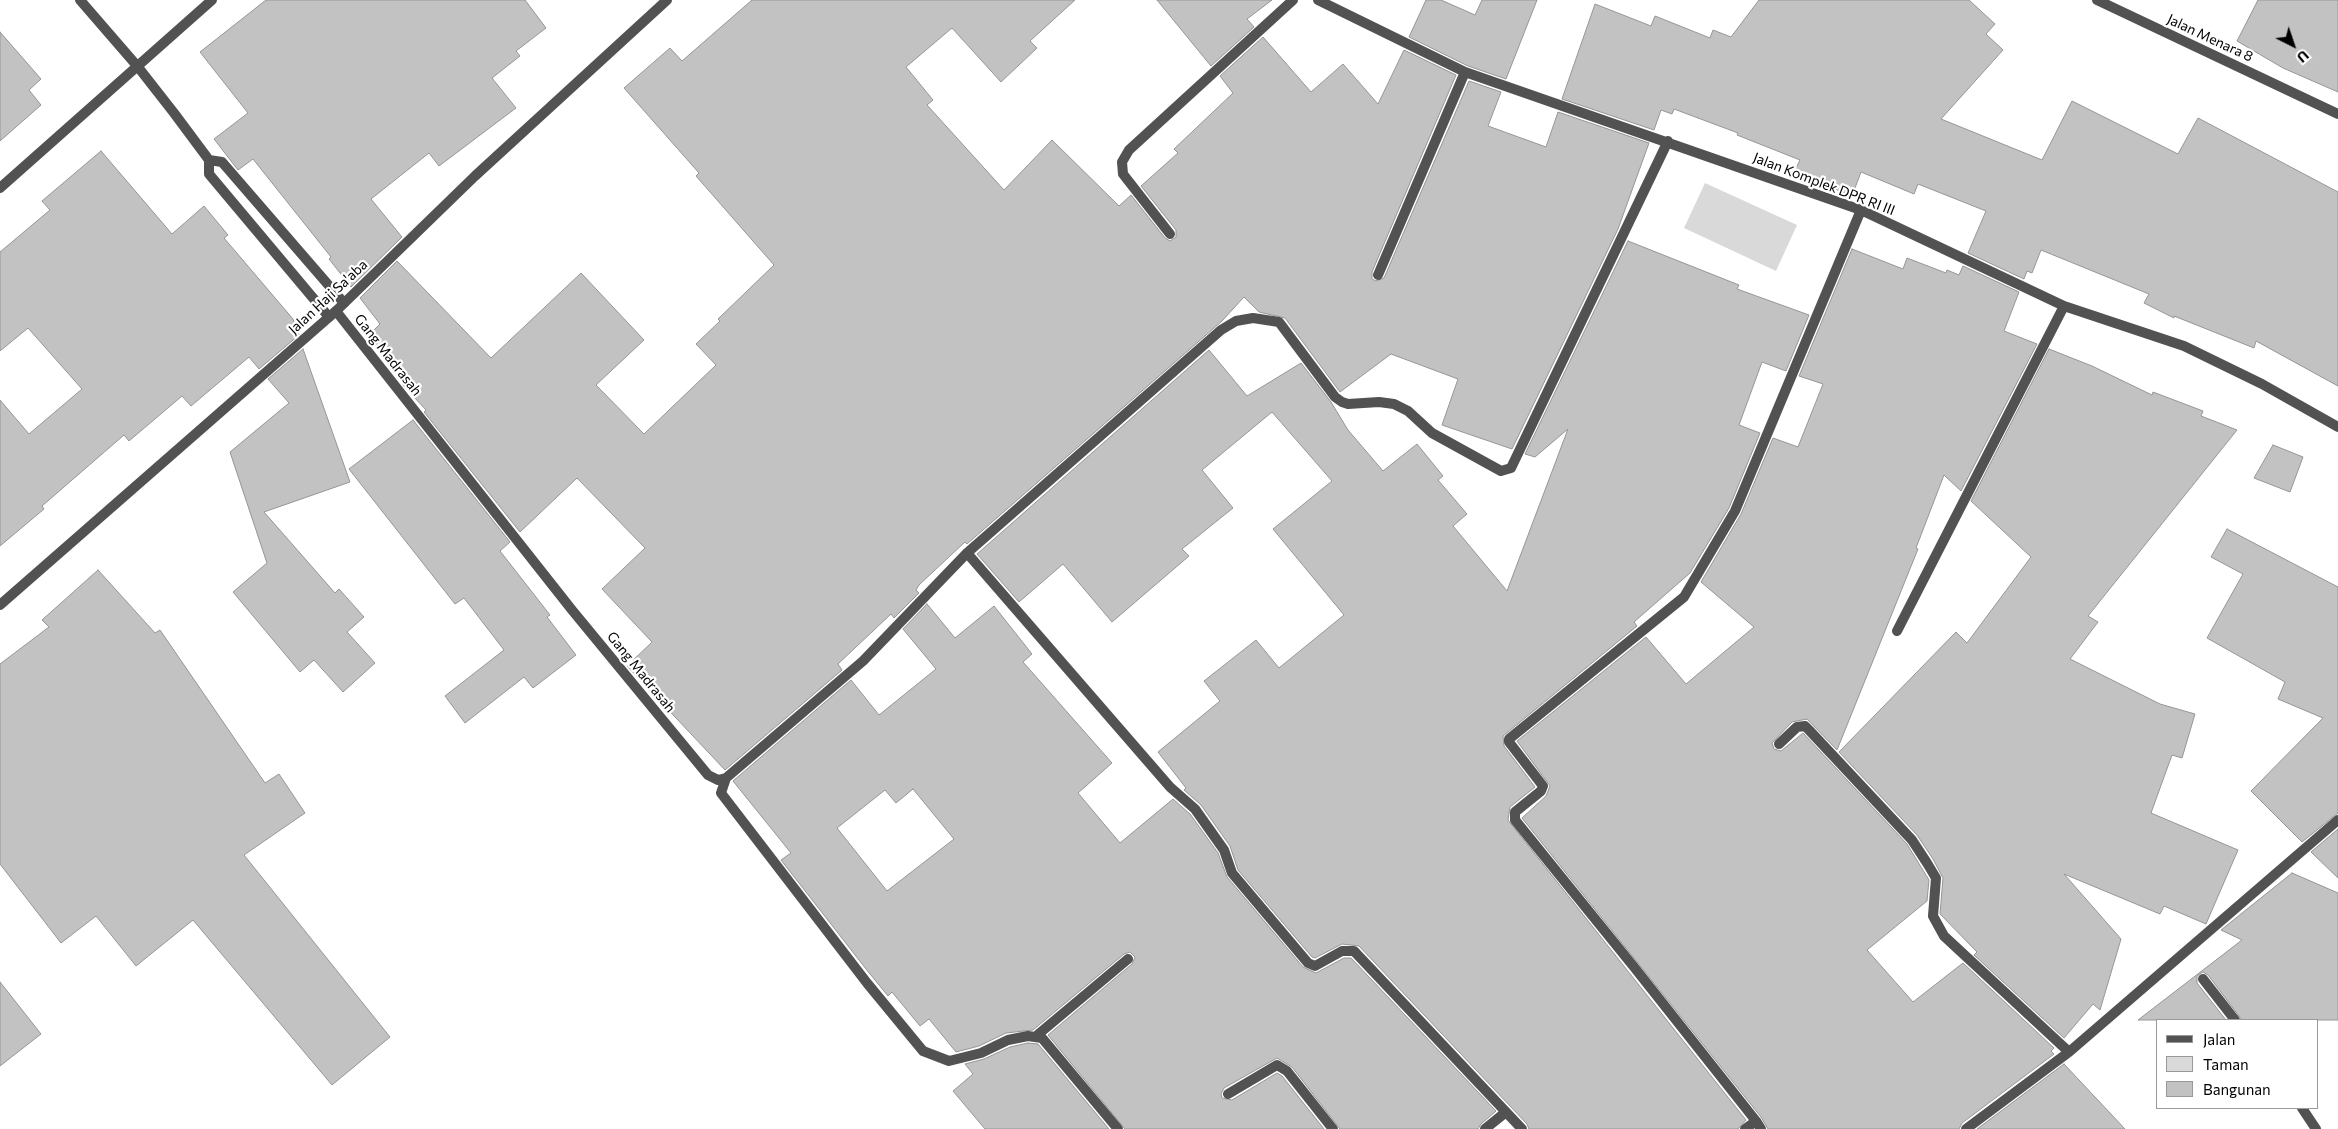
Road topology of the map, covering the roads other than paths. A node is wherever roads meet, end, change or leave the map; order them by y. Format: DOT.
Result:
graph roads {
  1 [pos="80,0"];
  2 [pos="212,0"];
  3 [pos="667,0"];
  4 [pos="1293,0"];
  5 [pos="1318,0"];
  6 [pos="2097,0"];
  7 [pos="138,67"];
  8 [pos="1465,72"];
  9 [pos="2338,114"];
  10 [pos="1668,141"];
  11 [pos="208,160"];
  12 [pos="0,188"];
  13 [pos="1861,210"];
  14 [pos="1170,234"];
  15 [pos="1378,275"];
  16 [pos="344,303"];
  17 [pos="2064,306"];
  18 [pos="332,314"];
  19 [pos="2338,427"];
  20 [pos="967,553"];
  21 [pos="0,605"];
  22 [pos="1896,632"];
  23 [pos="1779,744"];
  24 [pos="726,778"];
  25 [pos="2338,820"];
  26 [pos="1128,959"];
  27 [pos="2202,980"];
  28 [pos="2234,1019"];
  29 [pos="1035,1037"];
  30 [pos="2069,1052"];
  31 [pos="1228,1094"];
  32 [pos="2303,1109"];
  33 [pos="1506,1112"];
  34 [pos="1758,1125"];
  35 [pos="1118,1129"];
  36 [pos="1333,1129"];
  37 [pos="1484,1129"];
  38 [pos="1522,1129"];
  39 [pos="1745,1129"];
  40 [pos="1966,1129"];
  41 [pos="2316,1129"];
  1 -- 7 [label="street"];
  2 -- 7 [label="street"];
  3 -- 16 [label="street, Jalan Haji Sa'aba"];
  4 -- 14 [label="street"];
  5 -- 8 [label="street, Jalan Komplek DPR RI III"];
  6 -- 9 [label="street, Jalan Menara 8"];
  7 -- 11 [label="street"];
  7 -- 12 [label="street"];
  8 -- 10 [label="street, Jalan Komplek DPR RI III"];
  8 -- 15 [label="street"];
  10 -- 13 [label="street, Jalan Komplek DPR RI III"];
  10 -- 20 [label="street"];
  11 -- 16 [label="street"];
  11 -- 18 [label="street, Gang Madrasah"];
  13 -- 17 [label="street, Jalan Komplek DPR RI III"];
  13 -- 34 [label="street"];
  16 -- 18 [label="street, Jalan Haji Sa'aba"];
  17 -- 19 [label="street, Jalan Komplek DPR RI III"];
  17 -- 22 [label="street"];
  18 -- 21 [label="street, Jalan Haji Sa'aba"];
  18 -- 24 [label="street, Gang Madrasah"];
  20 -- 24 [label="street"];
  20 -- 33 [label="street"];
  23 -- 30 [label="street"];
  24 -- 29 [label="street"];
  25 -- 30 [label="street"];
  26 -- 29 [label="street"];
  27 -- 28 [label="street"];
  29 -- 35 [label="street"];
  30 -- 40 [label="street"];
  31 -- 36 [label="street"];
  32 -- 41 [label="street"];
  33 -- 37 [label="street"];
  33 -- 38 [label="street"];
  34 -- 39 [label="street"];
}
